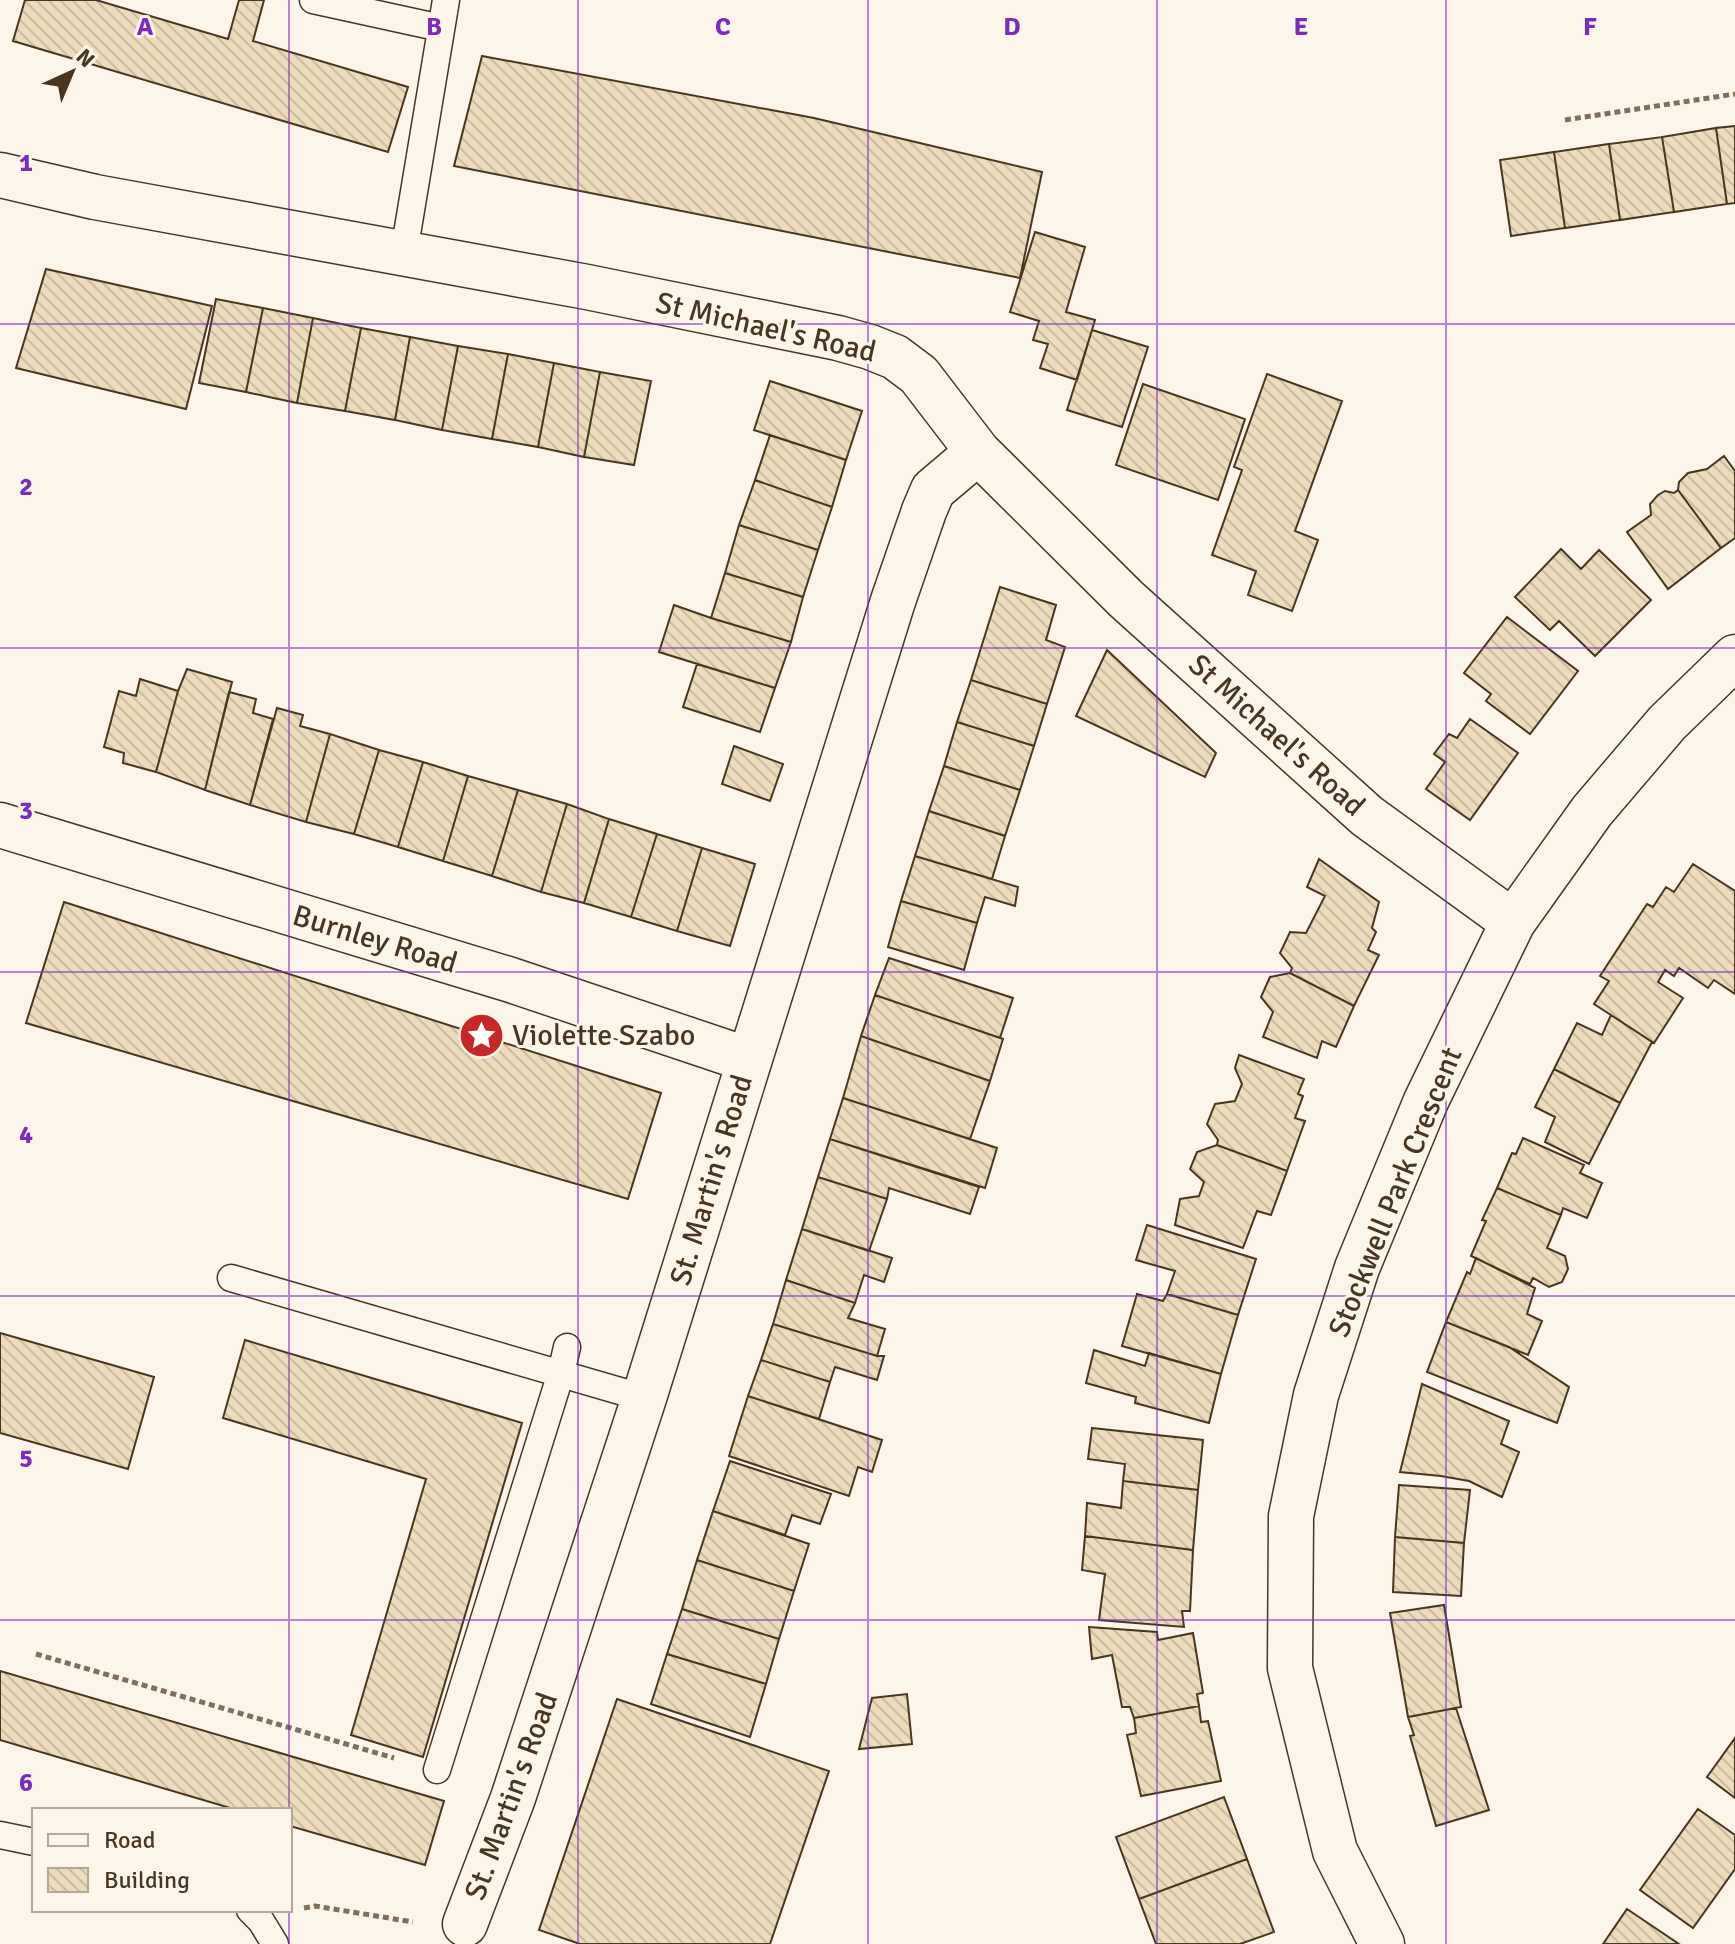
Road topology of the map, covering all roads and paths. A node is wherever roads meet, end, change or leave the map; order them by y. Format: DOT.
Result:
graph roads {
  1 [pos="313,0"];
  2 [pos="446,0"];
  3 [pos="441,28"];
  4 [pos="1735,94"];
  5 [pos="1565,120"];
  6 [pos="0,175"];
  7 [pos="404,252"];
  8 [pos="978,452"];
  9 [pos="1735,657"];
  10 [pos="0,825"];
  11 [pos="1513,922"];
  12 [pos="749,1060"];
  13 [pos="231,1278"];
  14 [pos="567,1347"];
  15 [pos="561,1373"];
  16 [pos="644,1398"];
  17 [pos="36,1654"];
  18 [pos="437,1770"];
  19 [pos="0,1835"];
  20 [pos="32,1842"];
  21 [pos="292,1910"];
  22 [pos="256,1915"];
  23 [pos="465,1924"];
  24 [pos="275,1944"];
  25 [pos="1382,1944"];
  1 -- 3 [label="lane"];
  2 -- 3 [label="lane"];
  3 -- 7 [label="lane"];
  4 -- 5 [label="path"];
  6 -- 7 [label="street, St Michael's Road"];
  7 -- 8 [label="street, St Michael's Road"];
  8 -- 11 [label="street, St Michael's Road"];
  8 -- 12 [label="street, St. Martin's Road"];
  9 -- 11 [label="street, Stockwell Park Crescent"];
  10 -- 12 [label="street, Burnley Road"];
  11 -- 25 [label="street, Stockwell Park Crescent"];
  12 -- 16 [label="street, St. Martin's Road"];
  13 -- 15 [label="lane"];
  14 -- 15 [label="lane"];
  15 -- 16 [label="lane"];
  15 -- 18 [label="lane"];
  16 -- 23 [label="street, St. Martin's Road"];
  17 -- 18 [label="path"];
  19 -- 20 [label="lane"];
  21 -- 23 [label="path"];
  22 -- 24 [label="lane"];
}
